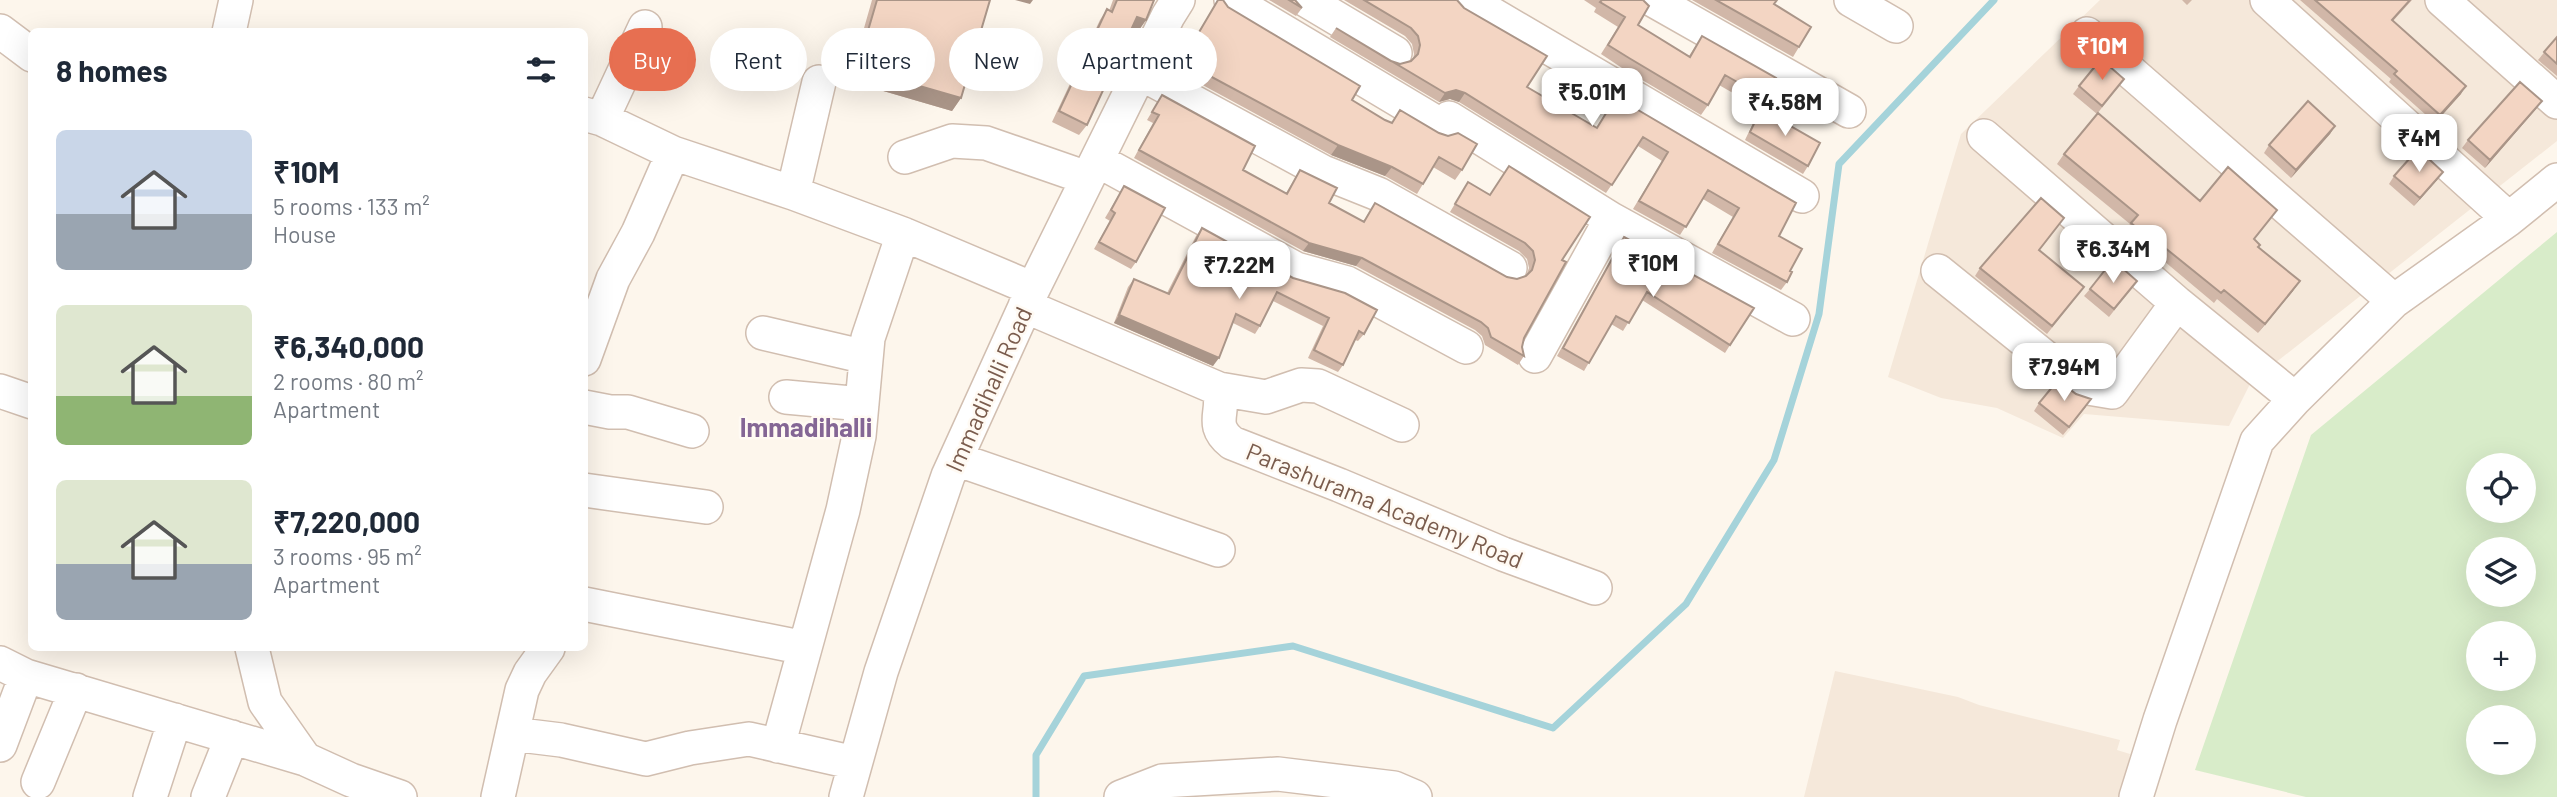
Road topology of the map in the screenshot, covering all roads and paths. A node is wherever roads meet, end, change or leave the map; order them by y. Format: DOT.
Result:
graph roads {
  1 [pos="236,0"];
  2 [pos="1178,0"];
  3 [pos="1231,0"];
  4 [pos="1306,0"];
  5 [pos="1468,0"];
  6 [pos="1653,0"];
  7 [pos="1851,0"];
  8 [pos="2267,0"];
  9 [pos="2442,0"];
  10 [pos="1507,9"];
  11 [pos="1896,26"];
  12 [pos="645,27"];
  13 [pos="230,28"];
  14 [pos="1163,28"];
  15 [pos="0,31"];
  16 [pos="2087,34"];
  17 [pos="28,52"];
  18 [pos="1395,53"];
  19 [pos="819,82"];
  20 [pos="1131,91"];
  21 [pos="1173,91"];
  22 [pos="2557,102"];
  23 [pos="1849,111"];
  24 [pos="593,117"];
  25 [pos="1984,136"];
  26 [pos="673,153"];
  27 [pos="905,158"];
  28 [pos="1092,169"];
  29 [pos="2557,180"];
  30 [pos="793,193"];
  31 [pos="1802,196"];
  32 [pos="1611,219"];
  33 [pos="2509,219"];
  34 [pos="903,234"];
  35 [pos="1510,268"];
  36 [pos="1938,271"];
  37 [pos="1029,298"];
  38 [pos="2395,301"];
  39 [pos="2177,303"];
  40 [pos="1793,319"];
  41 [pos="763,333"];
  42 [pos="1466,347"];
  43 [pos="588,348"];
  44 [pos="1535,356"];
  45 [pos="866,357"];
  46 [pos="1219,389"];
  47 [pos="0,391"];
  48 [pos="786,397"];
  49 [pos="2295,399"];
  50 [pos="28,401"];
  51 [pos="863,404"];
  52 [pos="588,408"];
  53 [pos="1402,425"];
  54 [pos="692,431"];
  55 [pos="956,459"];
  56 [pos="588,491"];
  57 [pos="706,507"];
  58 [pos="1218,550"];
  59 [pos="1595,588"];
  60 [pos="588,605"];
  61 [pos="806,648"];
  62 [pos="253,651"];
  63 [pos="546,651"];
  64 [pos="13,669"];
  65 [pos="76,690"];
  66 [pos="175,720"];
  67 [pos="512,734"];
  68 [pos="232,737"];
  69 [pos="0,745"];
  70 [pos="778,746"];
  71 [pos="304,758"];
  72 [pos="855,763"];
  73 [pos="38,782"];
  74 [pos="347,788"];
  75 [pos="150,797"];
  76 [pos="208,797"];
  77 [pos="400,797"];
  78 [pos="498,797"];
  79 [pos="846,797"];
  80 [pos="1121,797"];
  81 [pos="1415,797"];
  82 [pos="2136,797"];
  1 -- 13 [label="street"];
  2 -- 14 [label="street, Immadihalli Road"];
  3 -- 32 [label="street"];
  4 -- 18 [label="street"];
  5 -- 10 [label="street"];
  6 -- 23 [label="street"];
  7 -- 11 [label="street"];
  8 -- 33 [label="street"];
  9 -- 22 [label="street"];
  10 -- 31 [label="street"];
  12 -- 24 [label="street"];
  15 -- 17 [label="street"];
  16 -- 38 [label="street"];
  19 -- 30 [label="street"];
  20 -- 28 [label="street, Immadihalli Road"];
  21 -- 35 [label="street"];
  24 -- 26 [label="street"];
  25 -- 39 [label="street"];
  26 -- 30 [label="street"];
  26 -- 43 [label="street"];
  27 -- 28 [label="street"];
  28 -- 37 [label="street, Immadihalli Road"];
  28 -- 42 [label="street"];
  29 -- 33 [label="street"];
  30 -- 34 [label="street"];
  32 -- 40 [label="street"];
  32 -- 44 [label="street"];
  33 -- 38 [label="street"];
  34 -- 37 [label="street"];
  34 -- 45 [label="street"];
  36 -- 39 [label="street"];
  37 -- 46 [label="street"];
  37 -- 55 [label="street, Immadihalli Road"];
  38 -- 49 [label="street"];
  39 -- 49 [label="street"];
  41 -- 45 [label="street"];
  45 -- 51 [label="street"];
  46 -- 53 [label="street"];
  46 -- 59 [label="street, Parashurama Academy Road"];
  47 -- 50 [label="street"];
  48 -- 51 [label="street"];
  49 -- 82 [label="street"];
  51 -- 61 [label="street"];
  52 -- 54 [label="street"];
  55 -- 58 [label="street"];
  55 -- 72 [label="street, Immadihalli Road"];
  56 -- 57 [label="street"];
  60 -- 61 [label="street"];
  61 -- 70 [label="street"];
  62 -- 71 [label="street"];
  63 -- 67 [label="street"];
  64 -- 65 [label="street"];
  64 -- 69 [label="street"];
  65 -- 66 [label="street"];
  65 -- 73 [label="street"];
  66 -- 68 [label="street"];
  66 -- 75 [label="street"];
  67 -- 70 [label="street"];
  67 -- 78 [label="street"];
  68 -- 71 [label="street"];
  68 -- 76 [label="street"];
  70 -- 72 [label="street"];
  71 -- 74 [label="street"];
  72 -- 79 [label="street, Immadihalli Road"];
  74 -- 77 [label="street"];
  80 -- 81 [label="street"];
}
